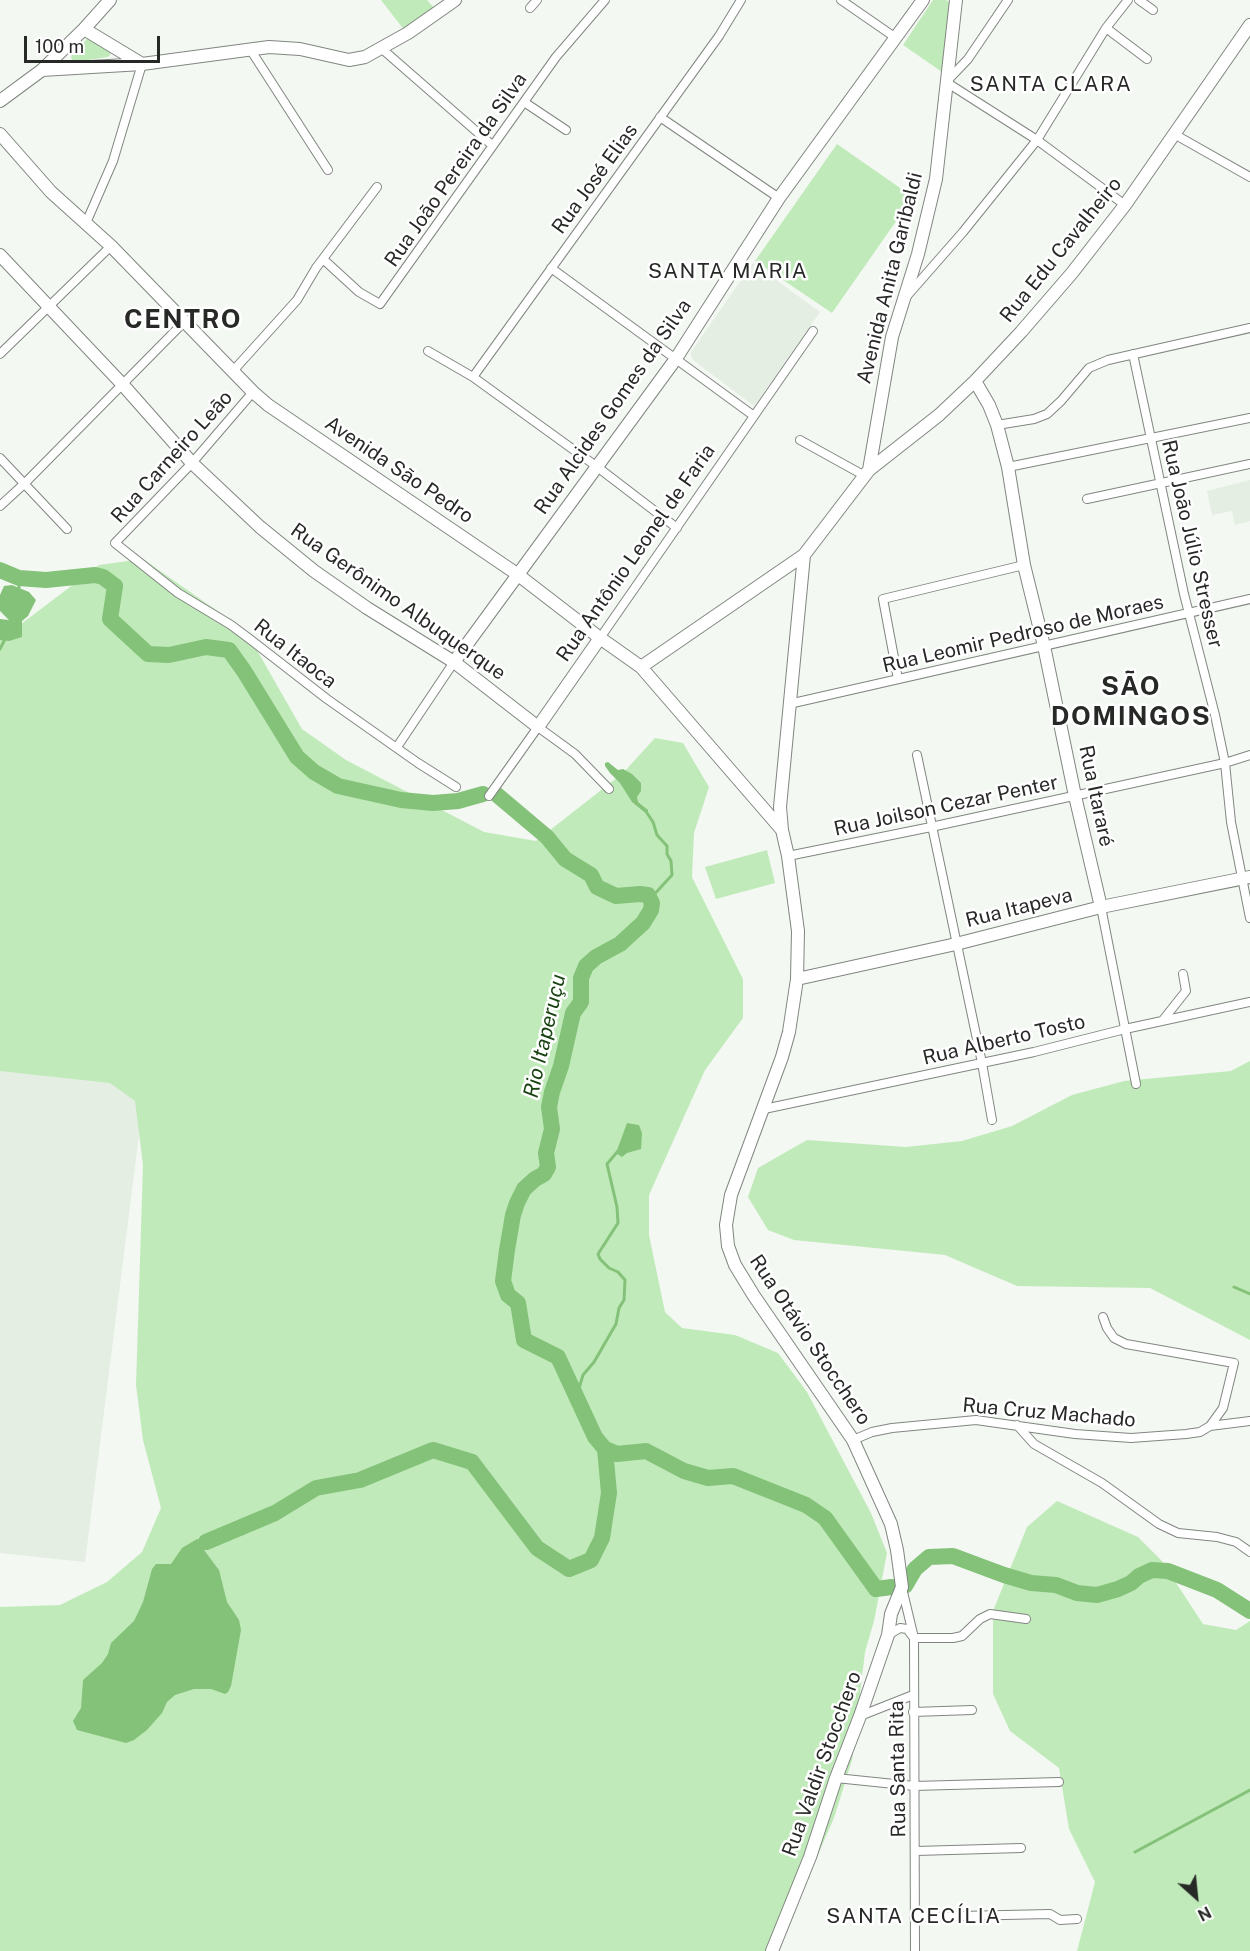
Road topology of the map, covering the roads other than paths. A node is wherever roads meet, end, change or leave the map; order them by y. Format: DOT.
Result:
graph roads {
  1 [pos="110,0"];
  2 [pos="455,0"];
  3 [pos="537,0"];
  4 [pos="605,0"];
  5 [pos="741,0"];
  6 [pos="841,0"];
  7 [pos="923,0"];
  8 [pos="1008,0"];
  9 [pos="1128,0"];
  10 [pos="1139,0"];
  11 [pos="955,1"];
  12 [pos="531,8"];
  13 [pos="1153,10"];
  14 [pos="1250,25"];
  15 [pos="1106,28"];
  16 [pos="84,29"];
  17 [pos="896,38"];
  18 [pos="381,48"];
  19 [pos="250,49"];
  20 [pos="1147,59"];
  21 [pos="142,64"];
  22 [pos="42,70"];
  23 [pos="946,82"];
  24 [pos="0,101"];
  25 [pos="524,102"];
  26 [pos="660,117"];
  27 [pos="566,130"];
  28 [pos="0,134"];
  29 [pos="1174,134"];
  30 [pos="1037,140"];
  31 [pos="492,145"];
  32 [pos="328,170"];
  33 [pos="1250,177"];
  34 [pos="377,187"];
  35 [pos="779,198"];
  36 [pos="1125,205"];
  37 [pos="86,223"];
  38 [pos="111,246"];
  39 [pos="918,254"];
  40 [pos="0,255"];
  41 [pos="323,260"];
  42 [pos="936,263"];
  43 [pos="551,268"];
  44 [pos="904,299"];
  45 [pos="49,308"];
  46 [pos="185,321"];
  47 [pos="1250,328"];
  48 [pos="813,331"];
  49 [pos="428,351"];
  50 [pos="0,354"];
  51 [pos="1133,354"];
  52 [pos="675,360"];
  53 [pos="233,371"];
  54 [pos="473,377"];
  55 [pos="975,381"];
  56 [pos="123,385"];
  57 [pos="253,392"];
  58 [pos="754,416"];
  59 [pos="1250,418"];
  60 [pos="998,425"];
  61 [pos="876,434"];
  62 [pos="1151,438"];
  63 [pos="800,440"];
  64 [pos="904,443"];
  65 [pos="0,458"];
  66 [pos="192,463"];
  67 [pos="1250,464"];
  68 [pos="596,465"];
  69 [pos="1008,467"];
  70 [pos="867,473"];
  71 [pos="24,484"];
  72 [pos="1161,484"];
  73 [pos="1087,500"];
  74 [pos="0,506"];
  75 [pos="67,528"];
  76 [pos="677,528"];
  77 [pos="115,543"];
  78 [pos="804,555"];
  79 [pos="1024,565"];
  80 [pos="517,574"];
  81 [pos="776,574"];
  82 [pos="801,592"];
  83 [pos="1250,599"];
  84 [pos="1190,613"];
  85 [pos="600,638"];
  86 [pos="1044,646"];
  87 [pos="454,662"];
  88 [pos="641,667"];
  89 [pos="897,679"];
  90 [pos="789,704"];
  91 [pos="538,727"];
  92 [pos="397,747"];
  93 [pos="917,755"];
  94 [pos="1250,755"];
  95 [pos="1225,764"];
  96 [pos="456,787"];
  97 [pos="609,789"];
  98 [pos="780,794"];
  99 [pos="489,796"];
  100 [pos="1075,796"];
  101 [pos="759,805"];
  102 [pos="932,827"];
  103 [pos="782,830"];
  104 [pos="788,856"];
  105 [pos="1246,878"];
  106 [pos="1101,907"];
  107 [pos="1250,918"];
  108 [pos="956,944"];
  109 [pos="1183,974"];
  110 [pos="797,979"];
  111 [pos="1250,1002"];
  112 [pos="1163,1020"];
  113 [pos="1125,1029"];
  114 [pos="982,1063"];
  115 [pos="1136,1084"];
  116 [pos="764,1109"];
  117 [pos="992,1120"];
  118 [pos="1103,1317"];
  119 [pos="1250,1421"];
  120 [pos="1017,1425"];
  121 [pos="1210,1426"];
  122 [pos="853,1440"];
  123 [pos="1250,1552"];
  124 [pos="902,1587"];
  125 [pos="1026,1618"];
  126 [pos="888,1635"];
  127 [pos="914,1638"];
  128 [pos="913,1695"];
  129 [pos="972,1710"];
  130 [pos="913,1712"];
  131 [pos="860,1716"];
  132 [pos="836,1778"];
  133 [pos="1059,1782"];
  134 [pos="914,1786"];
  135 [pos="1021,1848"];
  136 [pos="916,1851"];
  137 [pos="914,1917"];
  138 [pos="1077,1919"];
  139 [pos="772,1951"];
  140 [pos="915,1951"];
  1 -- 16 [label="street"];
  2 -- 18 [label="street"];
  3 -- 12 [label="street"];
  4 -- 25 [label="street, Rua João Pereira da Silva"];
  5 -- 26 [label="street, Rua José Elias"];
  6 -- 17 [label="street"];
  7 -- 17 [label="street, Rua Alcides Gomes da Silva"];
  8 -- 23 [label="street"];
  9 -- 15 [label="street"];
  10 -- 13 [label="street"];
  11 -- 23 [label="street, Avenida Anita Garibaldi"];
  14 -- 29 [label="street, Rua Edu Cavalheiro"];
  15 -- 20 [label="street"];
  15 -- 30 [label="street"];
  16 -- 21 [label="street"];
  16 -- 22 [label="street"];
  17 -- 35 [label="street, Rua Alcides Gomes da Silva"];
  18 -- 19 [label="street"];
  18 -- 31 [label="street"];
  19 -- 21 [label="street"];
  19 -- 32 [label="street"];
  21 -- 22 [label="street"];
  21 -- 37 [label="street"];
  22 -- 24 [label="street"];
  23 -- 30 [label="street"];
  23 -- 39 [label="street, Avenida Anita Garibaldi"];
  25 -- 27 [label="street"];
  25 -- 31 [label="street, Rua João Pereira da Silva"];
  26 -- 35 [label="street"];
  26 -- 43 [label="street, Rua José Elias"];
  28 -- 37 [label="street, Avenida São Pedro"];
  29 -- 33 [label="street"];
  29 -- 36 [label="street, Rua Edu Cavalheiro"];
  30 -- 36 [label="street"];
  30 -- 42 [label="street"];
  31 -- 41 [label="street, Rua João Pereira da Silva"];
  34 -- 41 [label="street"];
  35 -- 52 [label="street, Rua Alcides Gomes da Silva"];
  36 -- 55 [label="street, Rua Edu Cavalheiro"];
  37 -- 38 [label="street, Avenida São Pedro"];
  38 -- 45 [label="street"];
  38 -- 46 [label="street, Avenida São Pedro"];
  39 -- 42 [label="street"];
  39 -- 44 [label="street, Avenida Anita Garibaldi"];
  40 -- 45 [label="street, Rua Gerônimo Albuquerque"];
  41 -- 53 [label="street"];
  42 -- 44 [label="street"];
  43 -- 52 [label="street"];
  43 -- 54 [label="street, Rua José Elias"];
  44 -- 61 [label="street, Avenida Anita Garibaldi"];
  45 -- 50 [label="street"];
  45 -- 56 [label="street, Rua Gerônimo Albuquerque"];
  46 -- 53 [label="street, Avenida São Pedro"];
  46 -- 56 [label="street"];
  47 -- 51 [label="street"];
  48 -- 58 [label="street, Rua Antônio Leonel de Faria"];
  49 -- 54 [label="street"];
  51 -- 60 [label="street"];
  51 -- 62 [label="street, Rua João Júlio Stresser"];
  52 -- 58 [label="street"];
  52 -- 68 [label="street, Rua Alcides Gomes da Silva"];
  53 -- 57 [label="street, Avenida São Pedro"];
  54 -- 68 [label="street"];
  55 -- 60 [label="street, Rua Itararé"];
  55 -- 64 [label="street, Rua Edu Cavalheiro"];
  56 -- 66 [label="street, Rua Gerônimo Albuquerque"];
  56 -- 71 [label="street"];
  57 -- 66 [label="street, Rua Carneiro Leão"];
  57 -- 80 [label="street, Avenida São Pedro"];
  58 -- 76 [label="street, Rua Antônio Leonel de Faria"];
  59 -- 62 [label="street"];
  60 -- 69 [label="street, Rua Itararé"];
  61 -- 64 [label="street"];
  61 -- 70 [label="street, Avenida Anita Garibaldi"];
  62 -- 69 [label="street"];
  62 -- 72 [label="street, Rua João Júlio Stresser"];
  63 -- 70 [label="street"];
  64 -- 70 [label="street, Rua Edu Cavalheiro"];
  65 -- 71 [label="street"];
  66 -- 77 [label="street, Rua Carneiro Leão"];
  66 -- 87 [label="street, Rua Gerônimo Albuquerque"];
  67 -- 72 [label="street"];
  68 -- 76 [label="street"];
  68 -- 80 [label="street, Rua Alcides Gomes da Silva"];
  69 -- 79 [label="street, Rua Itararé"];
  70 -- 78 [label="street, Avenida Anita Garibaldi"];
  71 -- 74 [label="street"];
  71 -- 75 [label="street"];
  72 -- 73 [label="street"];
  72 -- 84 [label="street, Rua João Júlio Stresser"];
  76 -- 85 [label="street, Rua Antônio Leonel de Faria"];
  77 -- 92 [label="street, Rua Itaoca"];
  78 -- 81 [label="street"];
  78 -- 82 [label="street"];
  79 -- 86 [label="street, Rua Itararé"];
  79 -- 89 [label="street"];
  80 -- 85 [label="street, Avenida São Pedro"];
  80 -- 87 [label="street, Rua Alcides Gomes da Silva"];
  81 -- 82 [label="street"];
  81 -- 88 [label="street"];
  82 -- 90 [label="street"];
  83 -- 84 [label="street, Rua Leomir Pedroso de Moraes"];
  84 -- 86 [label="street, Rua Leomir Pedroso de Moraes"];
  84 -- 95 [label="street, Rua João Júlio Stresser"];
  85 -- 88 [label="street, Avenida São Pedro"];
  85 -- 91 [label="street, Rua Antônio Leonel de Faria"];
  86 -- 89 [label="street, Rua Leomir Pedroso de Moraes"];
  86 -- 100 [label="street, Rua Itararé"];
  87 -- 91 [label="street, Rua Gerônimo Albuquerque"];
  87 -- 92 [label="street, Rua Alcides Gomes da Silva"];
  88 -- 101 [label="street, Avenida São Pedro"];
  89 -- 90 [label="street, Rua Leomir Pedroso de Moraes"];
  90 -- 98 [label="street"];
  91 -- 97 [label="street, Rua Gerônimo Albuquerque"];
  91 -- 99 [label="street, Rua Antônio Leonel de Faria"];
  92 -- 96 [label="street, Rua Itaoca"];
  93 -- 102 [label="street"];
  94 -- 95 [label="street, Rua Joilson Cezar Penter"];
  95 -- 100 [label="street, Rua Joilson Cezar Penter"];
  95 -- 105 [label="street, Rua João Júlio Stresser"];
  98 -- 101 [label="street"];
  98 -- 103 [label="street"];
  100 -- 102 [label="street, Rua Joilson Cezar Penter"];
  100 -- 106 [label="street, Rua Itararé"];
  101 -- 103 [label="street, Avenida São Pedro"];
  102 -- 104 [label="street, Rua Joilson Cezar Penter"];
  102 -- 108 [label="street"];
  103 -- 104 [label="street, Rua Otávio Stocchero"];
  104 -- 110 [label="street, Rua Otávio Stocchero"];
  105 -- 106 [label="street, Rua Itapeva"];
  105 -- 107 [label="street, Rua João Júlio Stresser"];
  106 -- 108 [label="street, Rua Itapeva"];
  106 -- 113 [label="street, Rua Itararé"];
  108 -- 110 [label="street, Rua Itapeva"];
  108 -- 114 [label="street"];
  109 -- 112 [label="street"];
  110 -- 116 [label="street, Rua Otávio Stocchero"];
  111 -- 112 [label="street, Rua Alberto Tosto"];
  112 -- 113 [label="street, Rua Alberto Tosto"];
  113 -- 114 [label="street, Rua Alberto Tosto"];
  113 -- 115 [label="street, Rua Itararé"];
  114 -- 116 [label="street, Rua Alberto Tosto"];
  114 -- 117 [label="street"];
  116 -- 122 [label="street, Rua Otávio Stocchero"];
  118 -- 121 [label="street"];
  119 -- 121 [label="street, Rua Cruz Machado"];
  120 -- 121 [label="street, Rua Cruz Machado"];
  120 -- 122 [label="street, Rua Cruz Machado"];
  120 -- 123 [label="street"];
  122 -- 124 [label="street, Rua Otávio Stocchero"];
  124 -- 126 [label="street, Rua Valdir Stocchero"];
  124 -- 127 [label="street, Rua Santa Rita"];
  125 -- 127 [label="street"];
  126 -- 127 [label="street"];
  126 -- 131 [label="street, Rua Valdir Stocchero"];
  127 -- 128 [label="street, Rua Santa Rita"];
  128 -- 130 [label="street, Rua Santa Rita"];
  128 -- 131 [label="street"];
  129 -- 130 [label="street"];
  130 -- 134 [label="street, Rua Santa Rita"];
  131 -- 132 [label="street, Rua Valdir Stocchero"];
  132 -- 134 [label="street"];
  132 -- 139 [label="street, Rua Valdir Stocchero"];
  133 -- 134 [label="street"];
  134 -- 136 [label="street, Rua Santa Rita"];
  135 -- 136 [label="street"];
  136 -- 137 [label="street, Rua Santa Rita"];
  137 -- 138 [label="street"];
  137 -- 140 [label="street, Rua Santa Rita"];
}
